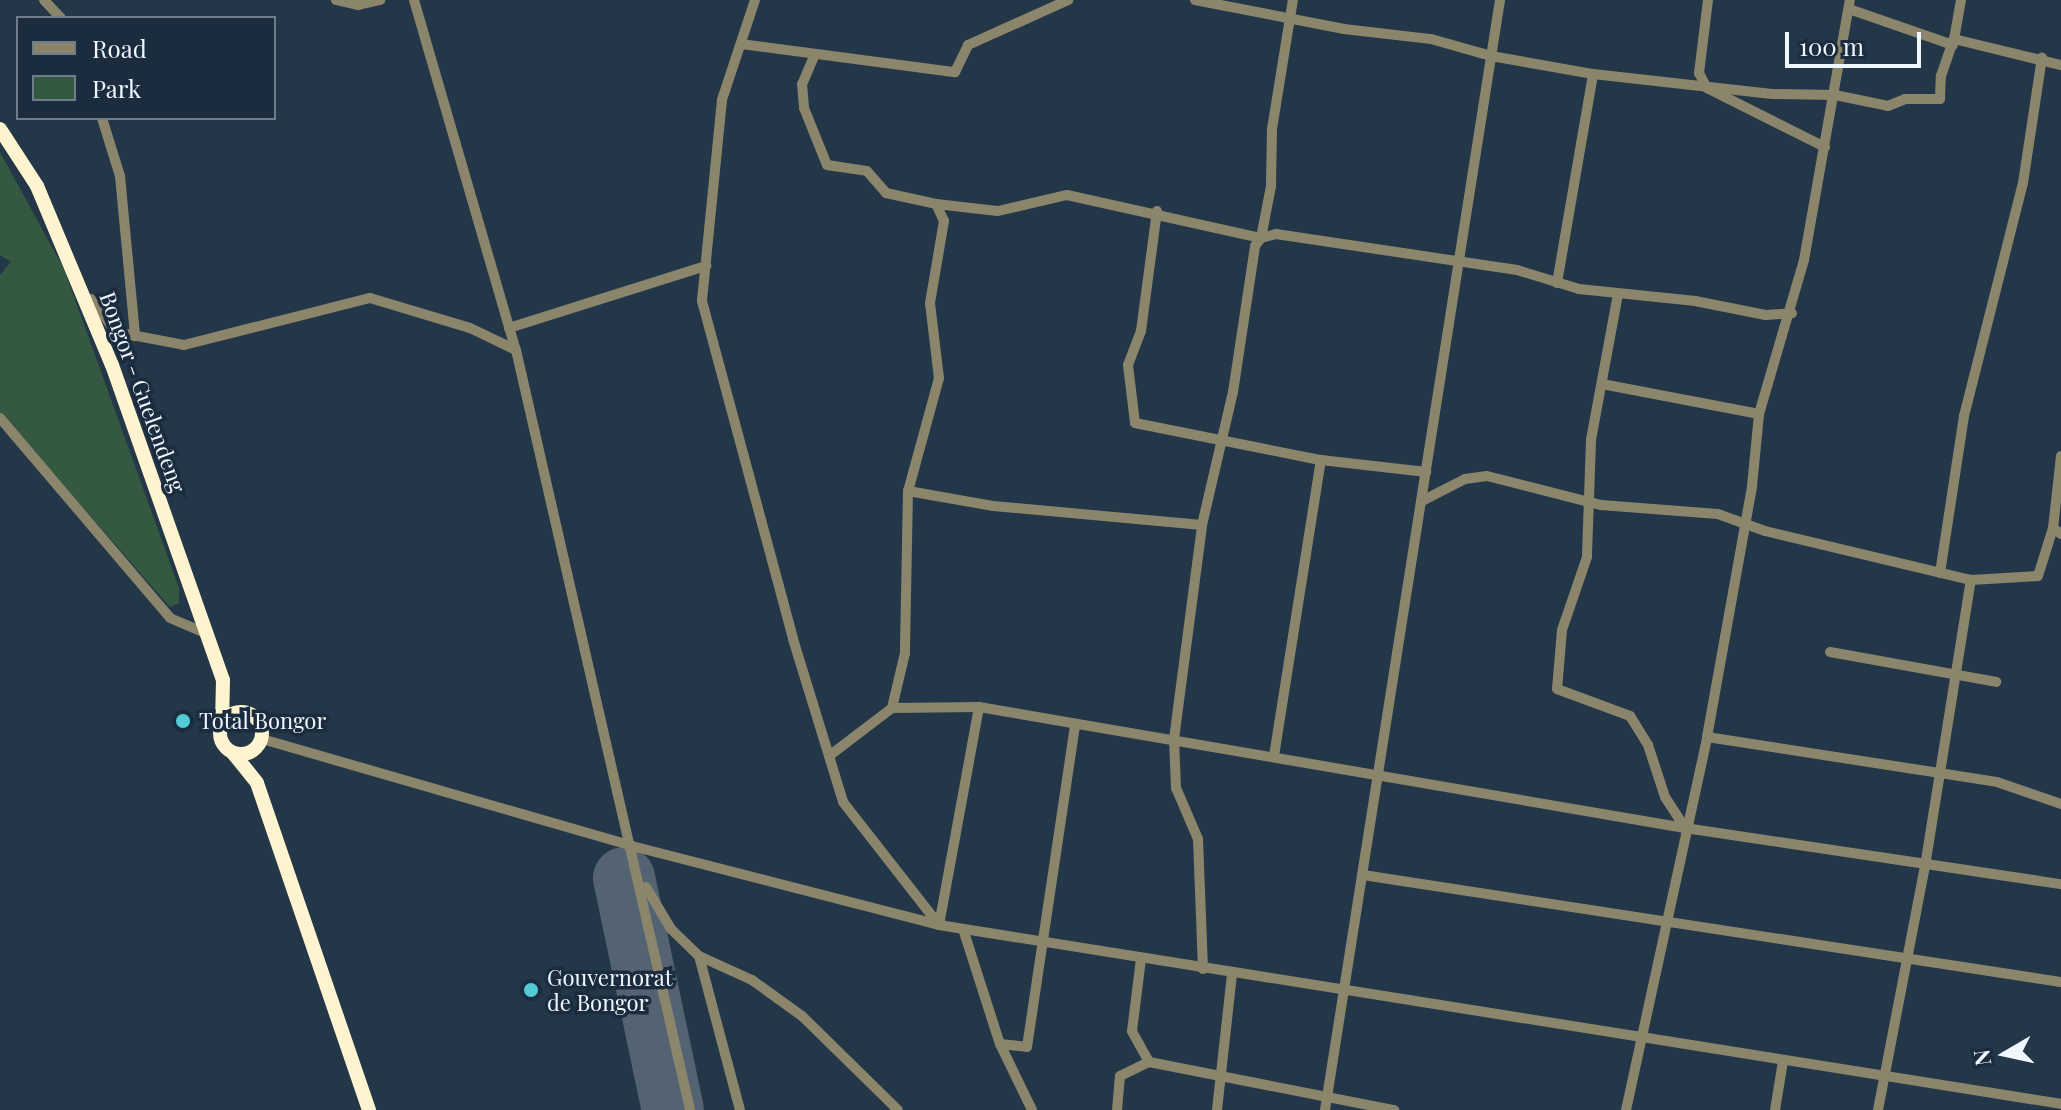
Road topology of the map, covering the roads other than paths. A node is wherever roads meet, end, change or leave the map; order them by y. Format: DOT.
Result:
graph roads {
  1 [pos="44,0"];
  2 [pos="336,0"];
  3 [pos="380,0"];
  4 [pos="414,0"];
  5 [pos="755,0"];
  6 [pos="1068,0"];
  7 [pos="1195,0"];
  8 [pos="1293,0"];
  9 [pos="1500,0"];
  10 [pos="1708,0"];
  11 [pos="1961,0"];
  12 [pos="1850,4"];
  13 [pos="59,16"];
  14 [pos="1288,16"];
  15 [pos="1954,42"];
  16 [pos="741,44"];
  17 [pos="815,54"];
  18 [pos="1491,56"];
  19 [pos="2042,57"];
  20 [pos="2061,65"];
  21 [pos="1593,74"];
  22 [pos="1707,88"];
  23 [pos="1835,95"];
  24 [pos="103,120"];
  25 [pos="0,129"];
  26 [pos="1825,147"];
  27 [pos="936,204"];
  28 [pos="1157,211"];
  29 [pos="1261,238"];
  30 [pos="1458,265"];
  31 [pos="73,266"];
  32 [pos="706,266"];
  33 [pos="1557,283"];
  34 [pos="1618,294"];
  35 [pos="1792,313"];
  36 [pos="509,328"];
  37 [pos="135,336"];
  38 [pos="516,350"];
  39 [pos="1602,384"];
  40 [pos="1759,414"];
  41 [pos="0,418"];
  42 [pos="1223,438"];
  43 [pos="2061,456"];
  44 [pos="1321,460"];
  45 [pos="1426,472"];
  46 [pos="908,491"];
  47 [pos="1422,501"];
  48 [pos="1586,501"];
  49 [pos="1745,521"];
  50 [pos="1202,525"];
  51 [pos="2057,531"];
  52 [pos="1940,573"];
  53 [pos="1971,580"];
  54 [pos="205,633"];
  55 [pos="1830,652"];
  56 [pos="1956,676"];
  57 [pos="223,680"];
  58 [pos="1996,682"];
  59 [pos="979,707"];
  60 [pos="892,708"];
  61 [pos="249,713"];
  62 [pos="222,724"];
  63 [pos="1075,726"];
  64 [pos="1707,737"];
  65 [pos="1174,739"];
  66 [pos="259,743"];
  67 [pos="233,753"];
  68 [pos="829,756"];
  69 [pos="1274,756"];
  70 [pos="1380,773"];
  71 [pos="1940,774"];
  72 [pos="257,783"];
  73 [pos="2061,804"];
  74 [pos="1685,828"];
  75 [pos="632,846"];
  76 [pos="1926,860"];
  77 [pos="1363,875"];
  78 [pos="2061,884"];
  79 [pos="1667,919"];
  80 [pos="939,925"];
  81 [pos="963,929"];
  82 [pos="1041,942"];
  83 [pos="699,956"];
  84 [pos="1141,959"];
  85 [pos="1908,962"];
  86 [pos="1203,969"];
  87 [pos="1232,974"];
  88 [pos="2061,982"];
  89 [pos="1343,993"];
  90 [pos="1643,1039"];
  91 [pos="1000,1044"];
  92 [pos="1783,1061"];
  93 [pos="1149,1062"];
  94 [pos="1887,1077"];
  95 [pos="1220,1078"];
  96 [pos="1327,1097"];
  97 [pos="2061,1104"];
  98 [pos="369,1110"];
  99 [pos="690,1110"];
  100 [pos="740,1110"];
  101 [pos="898,1110"];
  102 [pos="1032,1110"];
  103 [pos="1117,1110"];
  104 [pos="1217,1110"];
  105 [pos="1325,1110"];
  106 [pos="1394,1110"];
  107 [pos="1626,1110"];
  108 [pos="1775,1110"];
  109 [pos="1878,1110"];
  1 -- 13 [label="street"];
  2 -- 3 [label="street"];
  4 -- 36 [label="street"];
  5 -- 16 [label="street"];
  6 -- 17 [label="street"];
  7 -- 14 [label="street"];
  8 -- 14 [label="street"];
  9 -- 18 [label="street"];
  10 -- 22 [label="street"];
  11 -- 15 [label="street"];
  12 -- 15 [label="street"];
  12 -- 23 [label="street"];
  14 -- 18 [label="street"];
  14 -- 29 [label="street"];
  15 -- 19 [label="street"];
  15 -- 23 [label="street"];
  16 -- 17 [label="street"];
  16 -- 32 [label="street"];
  17 -- 27 [label="street"];
  18 -- 21 [label="street"];
  18 -- 30 [label="street"];
  19 -- 20 [label="street"];
  19 -- 52 [label="street"];
  21 -- 22 [label="street"];
  21 -- 33 [label="street"];
  22 -- 23 [label="street"];
  22 -- 26 [label="street"];
  23 -- 26 [label="street"];
  24 -- 37 [label="street"];
  25 -- 31 [label="highway, Bongor - Guelendeng"];
  26 -- 35 [label="street"];
  27 -- 28 [label="street"];
  27 -- 46 [label="street"];
  28 -- 29 [label="street"];
  28 -- 42 [label="street"];
  29 -- 30 [label="street"];
  29 -- 42 [label="street"];
  30 -- 33 [label="street"];
  30 -- 45 [label="street"];
  31 -- 37 [label="street"];
  31 -- 54 [label="highway, Bongor - Guelendeng"];
  32 -- 36 [label="street"];
  32 -- 68 [label="street"];
  33 -- 34 [label="street"];
  34 -- 35 [label="street"];
  34 -- 39 [label="street"];
  35 -- 40 [label="street"];
  36 -- 38 [label="street"];
  37 -- 38 [label="street"];
  38 -- 75 [label="street"];
  39 -- 40 [label="street"];
  39 -- 48 [label="street"];
  40 -- 49 [label="street"];
  41 -- 54 [label="street"];
  42 -- 44 [label="street"];
  42 -- 50 [label="street"];
  43 -- 51 [label="street"];
  44 -- 45 [label="street"];
  44 -- 69 [label="street"];
  45 -- 47 [label="street"];
  46 -- 50 [label="street"];
  46 -- 60 [label="street"];
  47 -- 48 [label="street"];
  47 -- 70 [label="street"];
  48 -- 49 [label="street"];
  48 -- 74 [label="street"];
  49 -- 52 [label="street"];
  49 -- 64 [label="street"];
  50 -- 65 [label="street"];
  51 -- 53 [label="street"];
  52 -- 53 [label="street"];
  53 -- 56 [label="street"];
  54 -- 57 [label="highway, Bongor - Guelendeng"];
  55 -- 56 [label="street"];
  56 -- 58 [label="street"];
  56 -- 71 [label="street"];
  57 -- 61 [label="highway, Bongor - Guelendeng"];
  57 -- 62 [label="highway, Bongor - Guelendeng"];
  59 -- 60 [label="street"];
  59 -- 63 [label="street"];
  59 -- 80 [label="street"];
  60 -- 68 [label="street"];
  61 -- 62 [label="highway"];
  61 -- 66 [label="highway"];
  62 -- 67 [label="highway"];
  63 -- 65 [label="street"];
  63 -- 82 [label="street"];
  64 -- 71 [label="street"];
  64 -- 74 [label="street"];
  65 -- 69 [label="street"];
  65 -- 86 [label="street"];
  66 -- 67 [label="highway"];
  66 -- 72 [label="highway"];
  66 -- 75 [label="street"];
  67 -- 72 [label="highway"];
  68 -- 80 [label="street"];
  69 -- 70 [label="street"];
  70 -- 74 [label="street"];
  70 -- 77 [label="street"];
  71 -- 73 [label="street"];
  71 -- 76 [label="street"];
  72 -- 98 [label="highway"];
  74 -- 76 [label="street"];
  74 -- 79 [label="street"];
  75 -- 80 [label="street"];
  75 -- 83 [label="street"];
  75 -- 99 [label="street"];
  76 -- 78 [label="street"];
  76 -- 85 [label="street"];
  77 -- 79 [label="street"];
  77 -- 89 [label="street"];
  79 -- 85 [label="street"];
  79 -- 90 [label="street"];
  80 -- 81 [label="street"];
  81 -- 82 [label="street"];
  81 -- 91 [label="street"];
  82 -- 84 [label="street"];
  82 -- 91 [label="street"];
  83 -- 100 [label="street"];
  83 -- 101 [label="street"];
  84 -- 86 [label="street"];
  84 -- 93 [label="street"];
  85 -- 88 [label="street"];
  85 -- 94 [label="street"];
  86 -- 87 [label="street"];
  87 -- 89 [label="street"];
  87 -- 95 [label="street"];
  89 -- 90 [label="street"];
  89 -- 96 [label="street"];
  90 -- 92 [label="street"];
  90 -- 107 [label="street"];
  91 -- 102 [label="street"];
  92 -- 94 [label="street"];
  92 -- 108 [label="street"];
  93 -- 95 [label="street"];
  93 -- 103 [label="street"];
  94 -- 97 [label="street"];
  94 -- 109 [label="street"];
  95 -- 96 [label="street"];
  95 -- 104 [label="street"];
  96 -- 105 [label="street"];
  96 -- 106 [label="street"];
}
